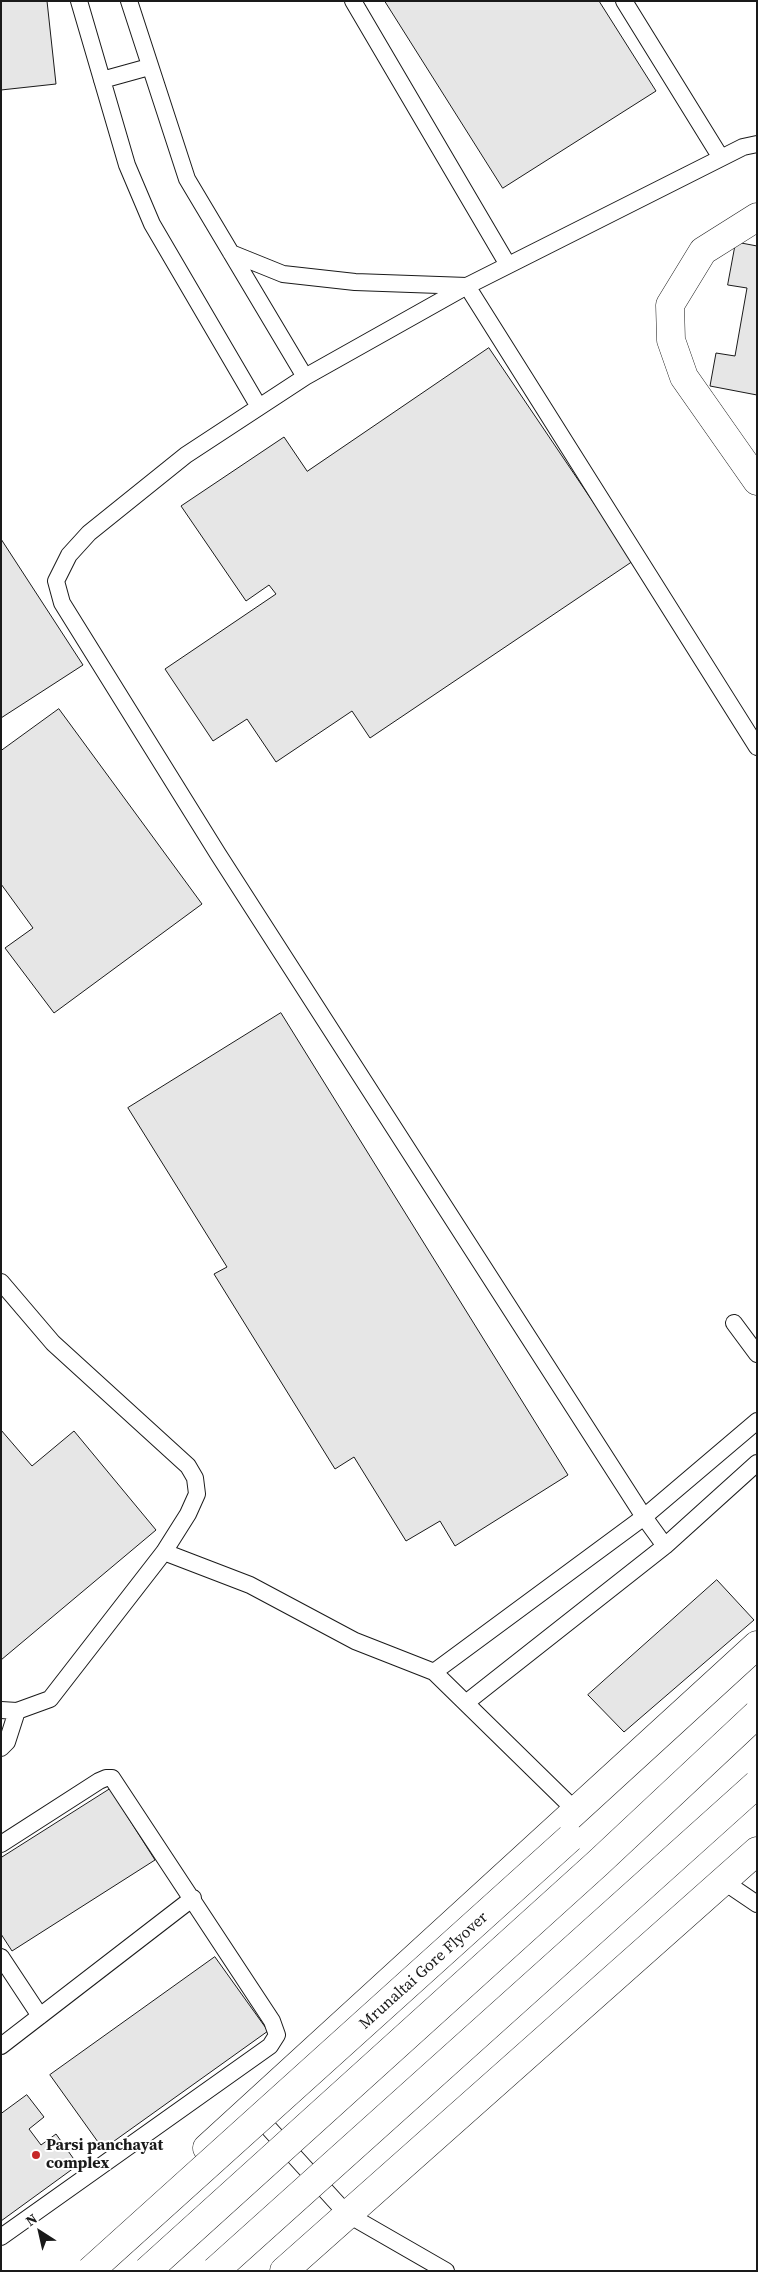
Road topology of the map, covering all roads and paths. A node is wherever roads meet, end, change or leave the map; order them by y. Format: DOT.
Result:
graph roads {
  1 [pos="79,1"];
  2 [pos="129,1"];
  3 [pos="353,1"];
  4 [pos="624,1"];
  5 [pos="149,67"];
  6 [pos="102,80"];
  7 [pos="757,132"];
  8 [pos="750,146"];
  9 [pos="721,158"];
  10 [pos="757,217"];
  11 [pos="231,253"];
  12 [pos="508,265"];
  13 [pos="466,286"];
  14 [pos="305,378"];
  15 [pos="259,408"];
  16 [pos="757,481"];
  17 [pos="757,747"];
  18 [pos="1,1282"];
  19 [pos="734,1323"];
  20 [pos="757,1354"];
  21 [pos="757,1421"];
  22 [pos="757,1463"];
  23 [pos="644,1517"];
  24 [pos="665,1546"];
  25 [pos="164,1552"];
  26 [pos="757,1645"];
  27 [pos="757,1669"];
  28 [pos="434,1672"];
  29 [pos="467,1702"];
  30 [pos="9,1711"];
  31 [pos="757,1714"];
  32 [pos="1,1748"];
  33 [pos="757,1784"];
  34 [pos="575,1810"];
  35 [pos="1,1844"];
  36 [pos="757,1851"];
  37 [pos="723,1881"];
  38 [pos="193,1898"];
  39 [pos="757,1904"];
  40 [pos="1,1957"];
  41 [pos="40,2016"];
  42 [pos="1,2046"];
  43 [pos="250,2107"];
  44 [pos="347,2214"];
  45 [pos="1,2237"];
  46 [pos="73,2271"];
  47 [pos="90,2271"];
  48 [pos="147,2271"];
  49 [pos="215,2271"];
  50 [pos="284,2271"];
  51 [pos="446,2271"];
  1 -- 6 [label="lane"];
  2 -- 5 [label="lane"];
  3 -- 12 [label="lane"];
  4 -- 9 [label="lane"];
  5 -- 6 [label="lane"];
  5 -- 11 [label="lane"];
  6 -- 15 [label="lane"];
  7 -- 8 [label="lane"];
  8 -- 9 [label="lane"];
  9 -- 12 [label="lane"];
  10 -- 16 [label="main road"];
  11 -- 13 [label="lane"];
  11 -- 14 [label="lane"];
  12 -- 13 [label="lane"];
  13 -- 14 [label="lane"];
  13 -- 17 [label="lane"];
  14 -- 15 [label="lane"];
  15 -- 23 [label="lane"];
  18 -- 25 [label="lane"];
  19 -- 20 [label="lane"];
  21 -- 23 [label="lane"];
  22 -- 24 [label="lane"];
  23 -- 24 [label="lane"];
  23 -- 28 [label="lane"];
  24 -- 29 [label="lane"];
  25 -- 28 [label="lane"];
  25 -- 30 [label="lane"];
  26 -- 34 [label="main road"];
  27 -- 47 [label="main road, Mrunaltai Gore Flyover, bridge"];
  28 -- 29 [label="lane"];
  29 -- 34 [label="lane"];
  30 -- 32 [label="lane"];
  31 -- 48 [label="main road, bridge"];
  33 -- 49 [label="main road, bridge"];
  34 -- 43 [label="main road"];
  35 -- 38 [label="lane"];
  36 -- 37 [label="main road"];
  37 -- 39 [label="lane"];
  37 -- 44 [label="main road"];
  38 -- 41 [label="lane"];
  38 -- 45 [label="lane"];
  40 -- 41 [label="lane"];
  41 -- 42 [label="lane"];
  43 -- 44 [label="lane"];
  43 -- 46 [label="main road"];
  44 -- 50 [label="main road"];
  44 -- 51 [label="lane"];
}
